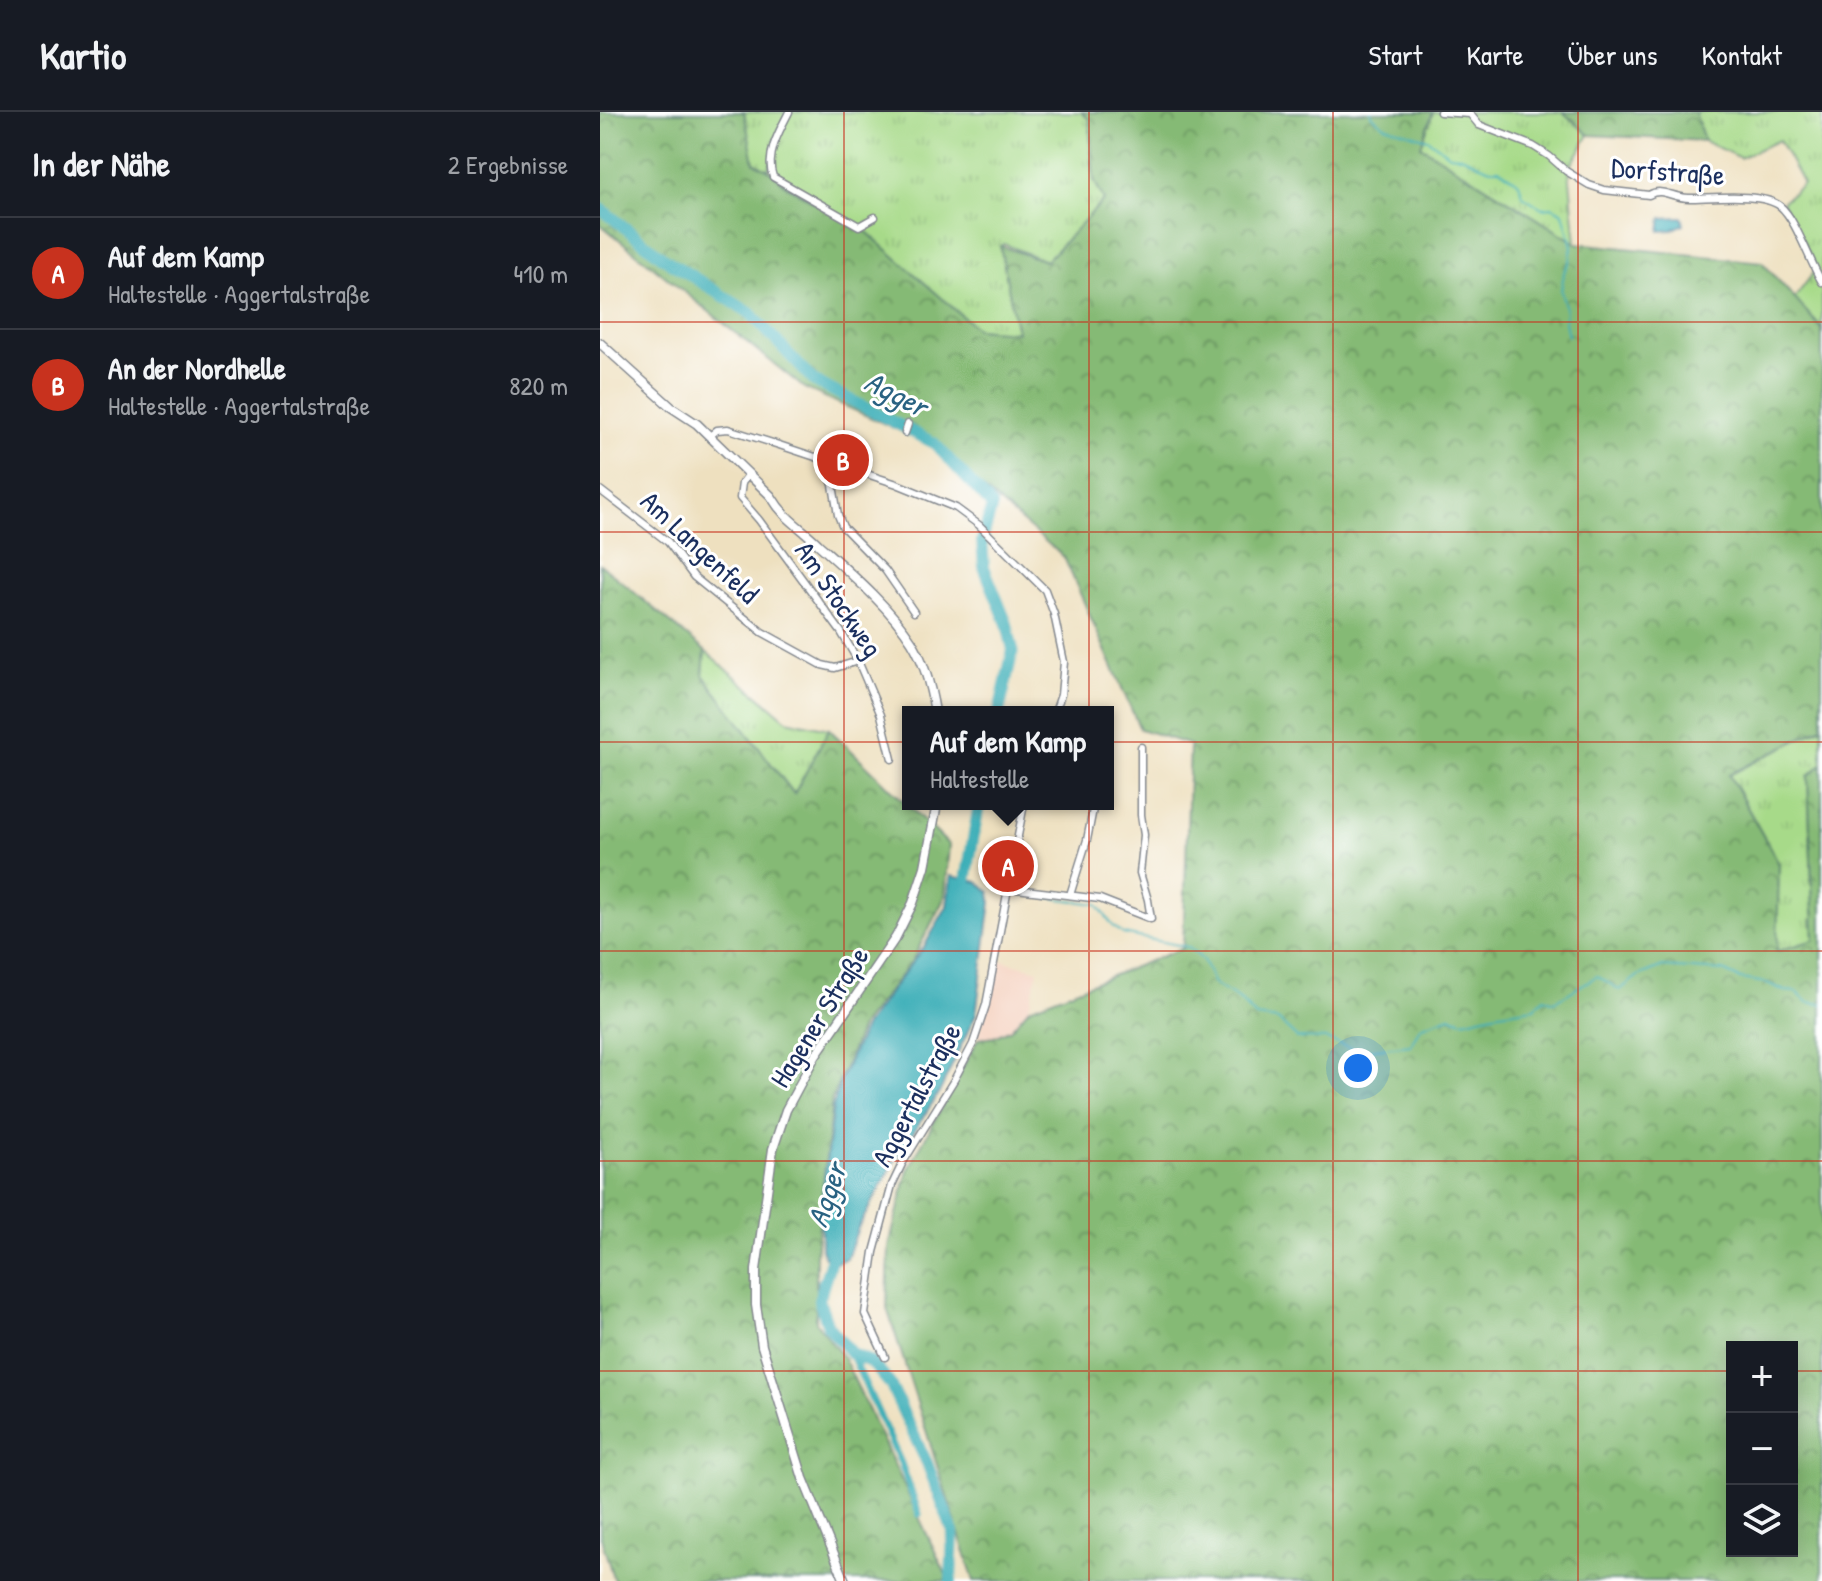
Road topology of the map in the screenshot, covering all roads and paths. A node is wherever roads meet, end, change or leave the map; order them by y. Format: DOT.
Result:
graph roads {
  1 [pos="789,112"];
  2 [pos="1440,112"];
  3 [pos="875,217"];
  4 [pos="1822,282"];
  5 [pos="600,343"];
  6 [pos="908,424"];
  7 [pos="905,433"];
  8 [pos="710,436"];
  9 [pos="824,460"];
  10 [pos="749,474"];
  11 [pos="600,490"];
  12 [pos="914,612"];
  13 [pos="858,661"];
  14 [pos="934,706"];
  15 [pos="1057,706"];
  16 [pos="1141,747"];
  17 [pos="892,759"];
  18 [pos="936,810"];
  19 [pos="1023,810"];
  20 [pos="1093,810"];
  21 [pos="1008,888"];
  22 [pos="1070,895"];
  23 [pos="885,1357"];
  24 [pos="845,1581"];
  1 -- 3 [label="street"];
  2 -- 4 [label="street, Dorfstraße"];
  5 -- 8 [label="main road"];
  6 -- 7 [label="street"];
  8 -- 9 [label="street"];
  8 -- 10 [label="main road"];
  9 -- 12 [label="street"];
  9 -- 15 [label="street"];
  10 -- 13 [label="street, Am Stockweg"];
  10 -- 14 [label="main road"];
  11 -- 13 [label="street, Am Langenfeld"];
  13 -- 17 [label="street, Am Stockweg"];
  16 -- 22 [label="street"];
  18 -- 24 [label="main road, Hagener Straße"];
  19 -- 21 [label="street, Aggertalstraße"];
  20 -- 22 [label="street"];
  21 -- 22 [label="street"];
  21 -- 23 [label="street, Aggertalstraße"];
}
